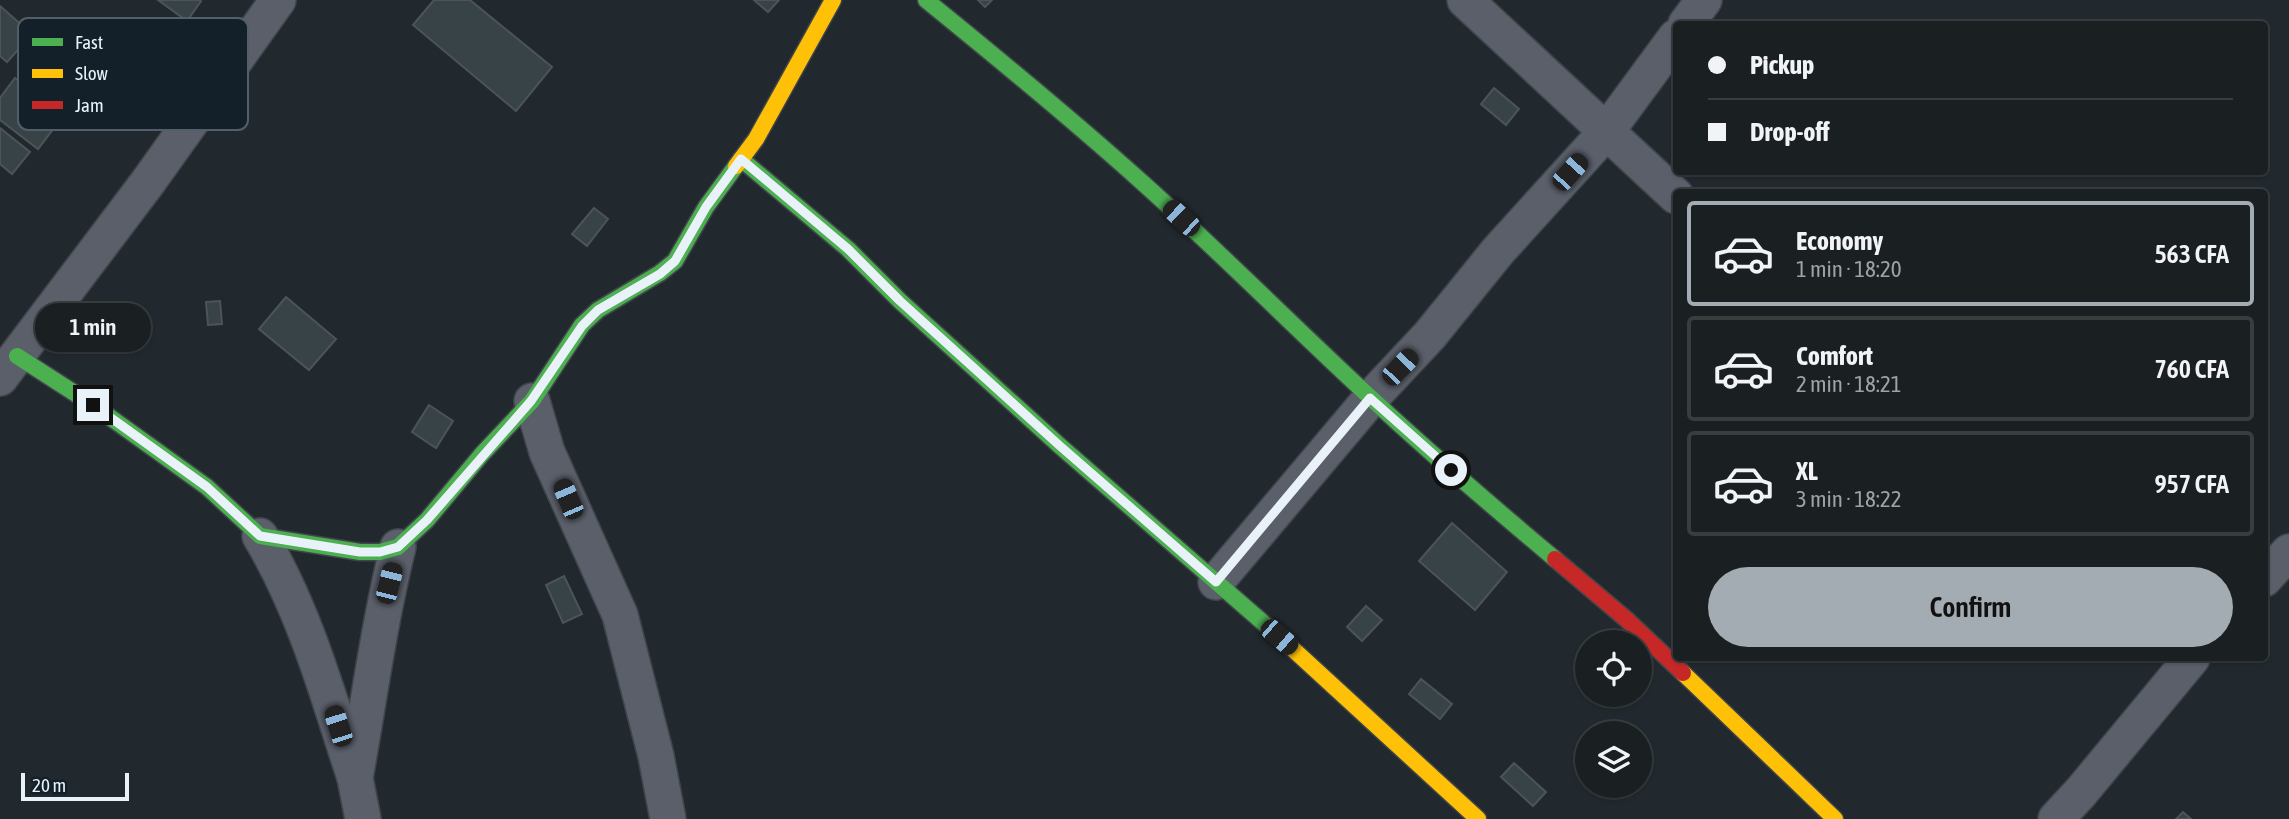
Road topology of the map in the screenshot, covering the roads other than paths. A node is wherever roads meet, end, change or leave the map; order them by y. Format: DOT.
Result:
graph roads {
  1 [pos="278,0"];
  2 [pos="833,0"];
  3 [pos="926,0"];
  4 [pos="1465,0"];
  5 [pos="1704,0"];
  6 [pos="1688,21"];
  7 [pos="1673,41"];
  8 [pos="248,42"];
  9 [pos="185,130"];
  10 [pos="1606,132"];
  11 [pos="741,159"];
  12 [pos="1673,193"];
  13 [pos="9,367"];
  14 [pos="1370,398"];
  15 [pos="531,401"];
  16 [pos="260,536"];
  17 [pos="398,547"];
  18 [pos="2289,552"];
  19 [pos="2268,575"];
  20 [pos="1216,582"];
  21 [pos="2186,661"];
  22 [pos="355,778"];
  23 [pos="363,819"];
  24 [pos="668,819"];
  25 [pos="1478,819"];
  26 [pos="1835,819"];
  27 [pos="2056,819"];
  1 -- 8 [label="street"];
  2 -- 11 [label="street"];
  3 -- 14 [label="street"];
  4 -- 10 [label="street"];
  5 -- 6 [label="street"];
  7 -- 10 [label="street"];
  9 -- 13 [label="street"];
  10 -- 12 [label="street"];
  10 -- 14 [label="street"];
  11 -- 15 [label="street"];
  11 -- 20 [label="street"];
  13 -- 16 [label="street"];
  14 -- 20 [label="street"];
  14 -- 26 [label="street"];
  15 -- 17 [label="street"];
  15 -- 24 [label="street"];
  16 -- 17 [label="street"];
  16 -- 22 [label="street"];
  17 -- 22 [label="street"];
  18 -- 19 [label="street"];
  20 -- 25 [label="street"];
  21 -- 27 [label="street"];
  22 -- 23 [label="street"];
}
